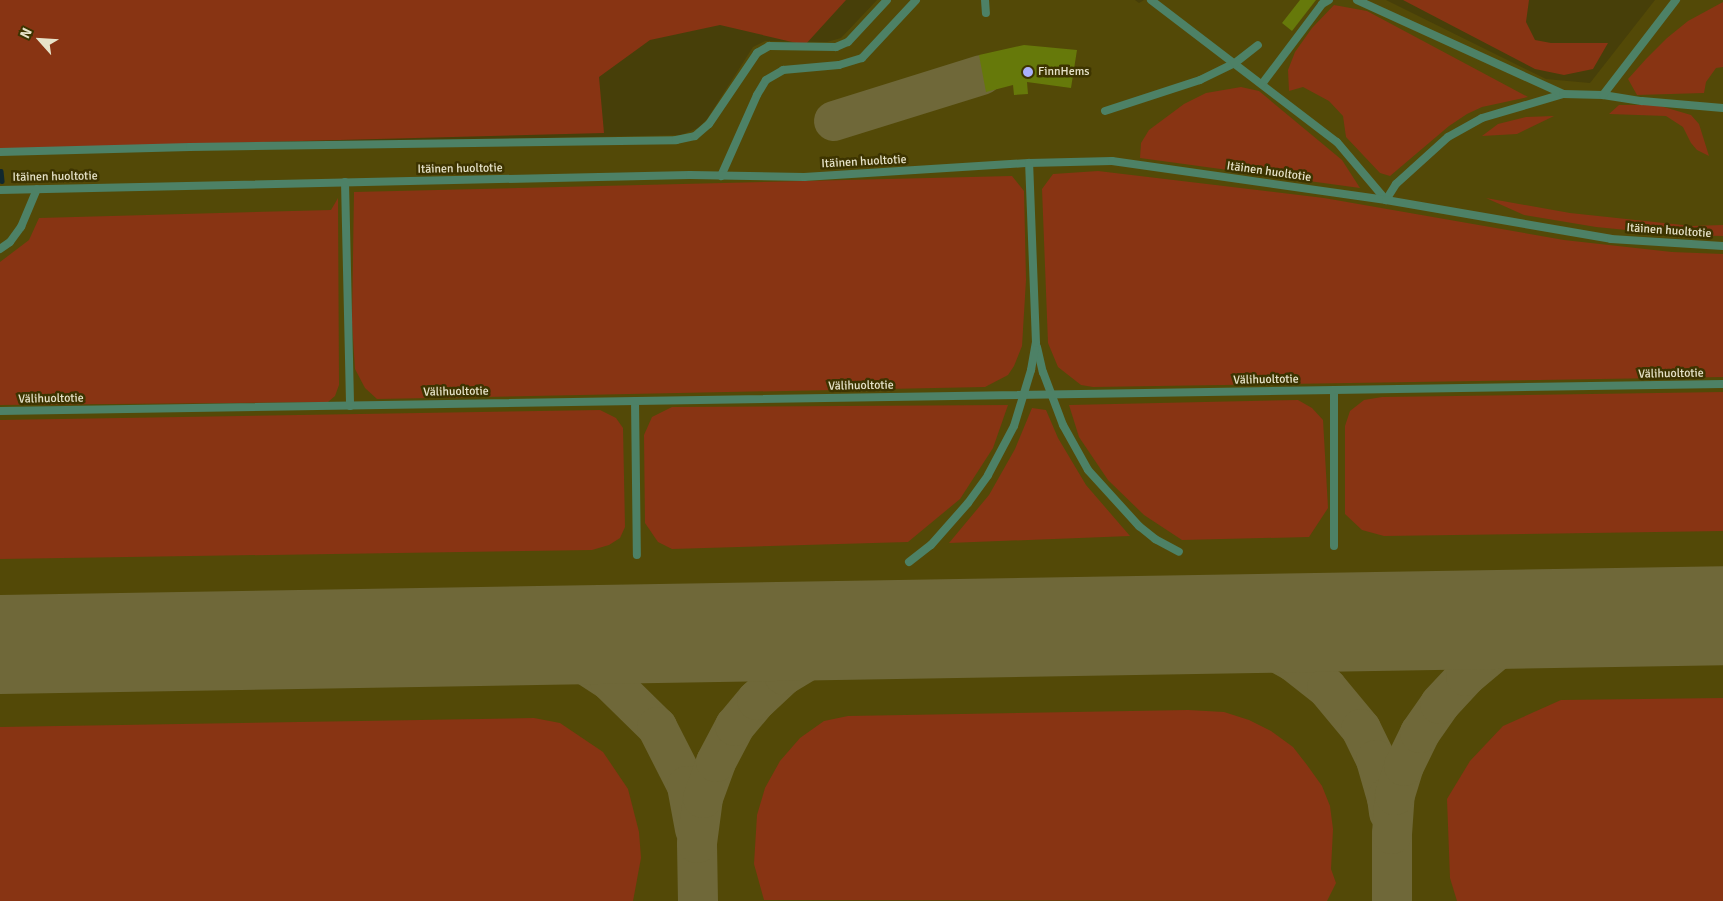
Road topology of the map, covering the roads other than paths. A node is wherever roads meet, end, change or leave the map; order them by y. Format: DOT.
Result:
graph roads {
  1 [pos="887,0"];
  2 [pos="916,0"];
  3 [pos="985,0"];
  4 [pos="1151,0"];
  5 [pos="1329,0"];
  6 [pos="1357,0"];
  7 [pos="1676,0"];
  8 [pos="986,14"];
  9 [pos="1258,45"];
  10 [pos="1235,63"];
  11 [pos="1262,84"];
  12 [pos="1562,94"];
  13 [pos="1603,95"];
  14 [pos="1723,108"];
  15 [pos="1105,111"];
  16 [pos="0,152"];
  17 [pos="1030,163"];
  18 [pos="720,176"];
  19 [pos="345,182"];
  20 [pos="37,189"];
  21 [pos="0,190"];
  22 [pos="1386,200"];
  23 [pos="1723,246"];
  24 [pos="0,249"];
  25 [pos="1036,343"];
  26 [pos="1723,384"];
  27 [pos="1334,391"];
  28 [pos="1051,394"];
  29 [pos="1023,395"];
  30 [pos="635,401"];
  31 [pos="350,406"];
  32 [pos="0,411"];
  33 [pos="1334,546"];
  34 [pos="1179,552"];
  35 [pos="637,555"];
  36 [pos="909,562"];
  1 -- 16 [label="lane"];
  2 -- 18 [label="lane"];
  3 -- 8 [label="lane"];
  4 -- 10 [label="lane"];
  5 -- 11 [label="lane"];
  6 -- 12 [label="lane"];
  7 -- 13 [label="lane"];
  9 -- 10 [label="lane"];
  10 -- 11 [label="lane"];
  10 -- 15 [label="lane"];
  11 -- 22 [label="lane"];
  12 -- 13 [label="lane"];
  12 -- 22 [label="lane"];
  13 -- 14 [label="lane"];
  17 -- 18 [label="lane, Itäinen huoltotie"];
  17 -- 22 [label="lane, Itäinen huoltotie"];
  17 -- 25 [label="lane"];
  18 -- 19 [label="lane, Itäinen huoltotie"];
  19 -- 20 [label="lane, Itäinen huoltotie"];
  19 -- 31 [label="lane"];
  20 -- 21 [label="lane, Itäinen huoltotie"];
  20 -- 24 [label="lane"];
  22 -- 23 [label="lane, Itäinen huoltotie"];
  25 -- 28 [label="lane"];
  25 -- 29 [label="lane"];
  26 -- 27 [label="lane, Välihuoltotie"];
  27 -- 28 [label="lane, Välihuoltotie"];
  27 -- 33 [label="lane"];
  28 -- 29 [label="lane, Välihuoltotie"];
  28 -- 34 [label="lane"];
  29 -- 30 [label="lane, Välihuoltotie"];
  29 -- 36 [label="lane"];
  30 -- 31 [label="lane, Välihuoltotie"];
  30 -- 35 [label="lane"];
  31 -- 32 [label="lane, Välihuoltotie"];
}
